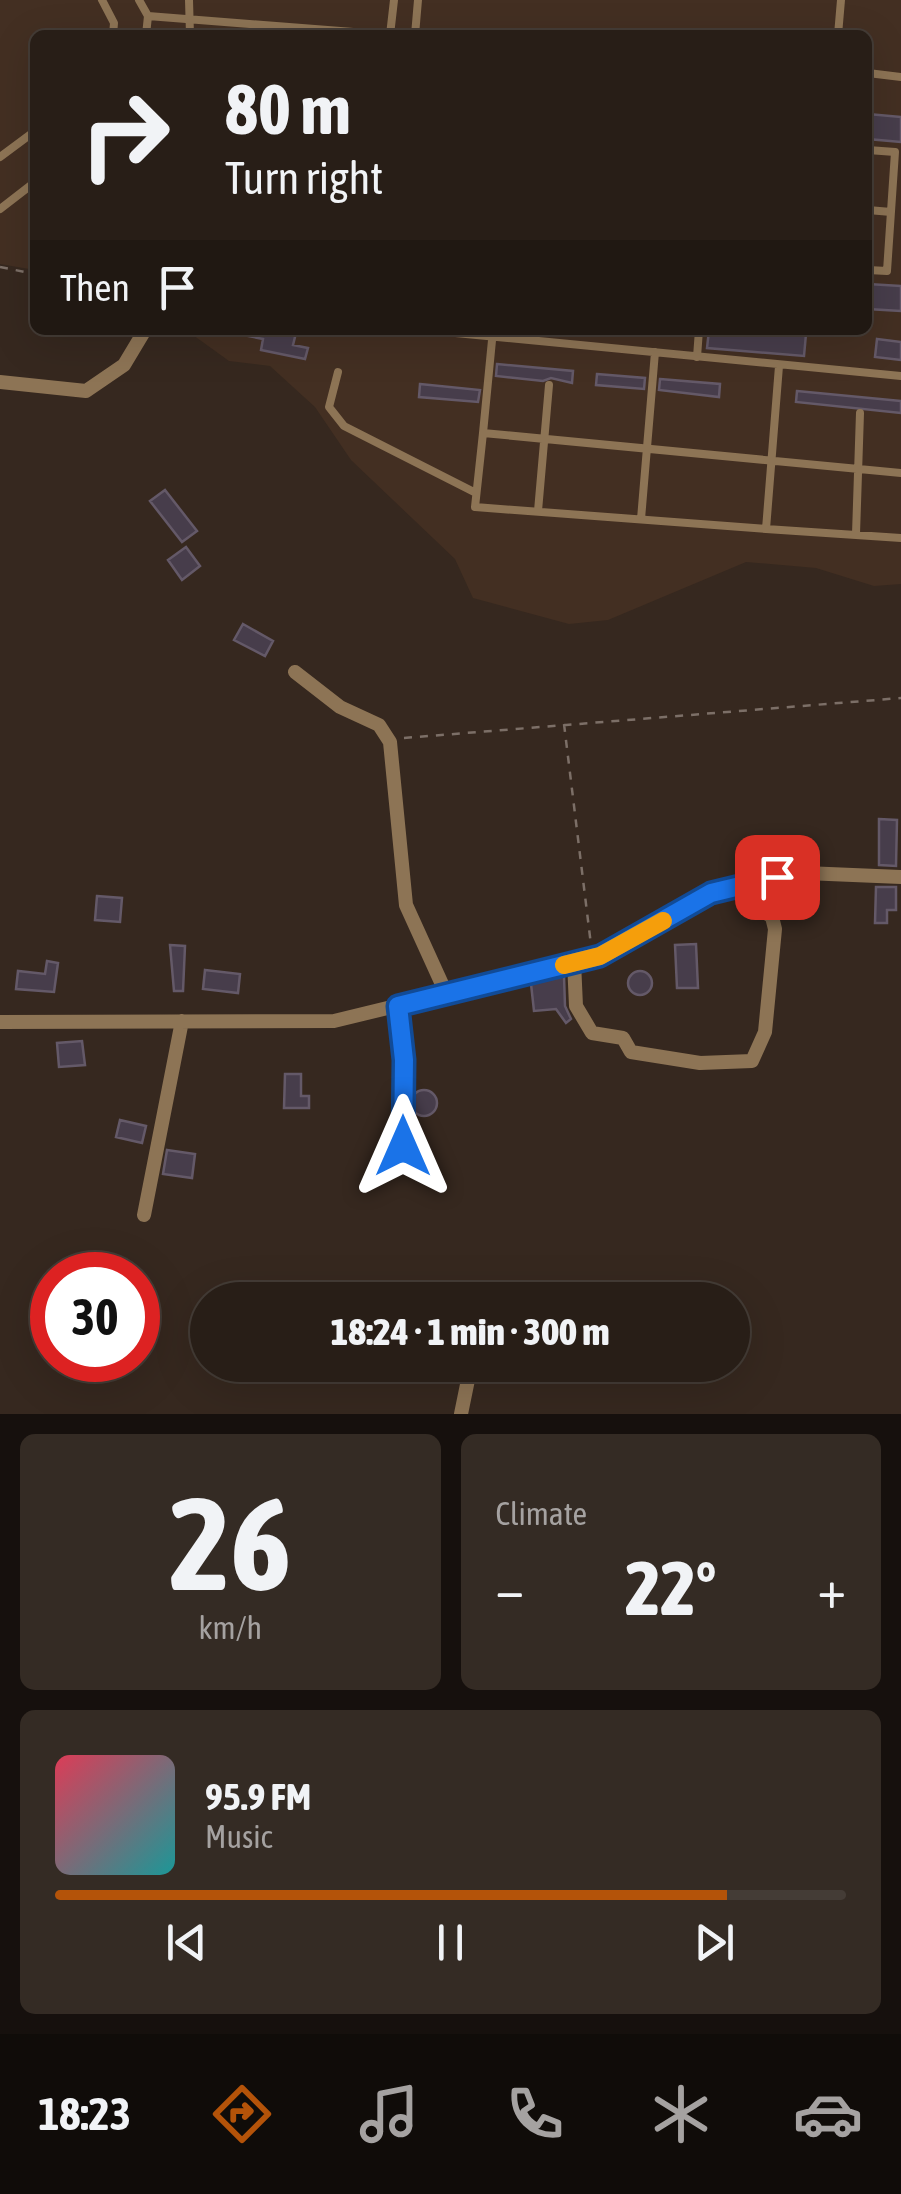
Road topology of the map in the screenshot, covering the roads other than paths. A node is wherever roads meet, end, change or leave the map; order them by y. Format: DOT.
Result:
graph roads {
  1 [pos="102,0"];
  2 [pos="139,0"];
  3 [pos="189,0"];
  4 [pos="394,0"];
  5 [pos="418,0"];
  6 [pos="841,0"];
  7 [pos="148,16"];
  8 [pos="193,18"];
  9 [pos="113,30"];
  10 [pos="147,30"];
  11 [pos="191,30"];
  12 [pos="333,30"];
  13 [pos="391,30"];
  14 [pos="415,30"];
  15 [pos="838,30"];
  16 [pos="872,73"];
  17 [pos="901,76"];
  18 [pos="30,135"];
  19 [pos="872,150"];
  20 [pos="898,152"];
  21 [pos="0,157"];
  22 [pos="30,186"];
  23 [pos="0,209"];
  24 [pos="872,210"];
  25 [pos="892,212"];
  26 [pos="872,270"];
  27 [pos="142,335"];
  28 [pos="492,335"];
  29 [pos="501,335"];
  30 [pos="699,335"];
  31 [pos="655,352"];
  32 [pos="697,356"];
  33 [pos="779,366"];
  34 [pos="338,372"];
  35 [pos="901,376"];
  36 [pos="0,382"];
  37 [pos="549,385"];
  38 [pos="860,413"];
  39 [pos="482,433"];
  40 [pos="545,440"];
  41 [pos="646,448"];
  42 [pos="772,460"];
  43 [pos="856,468"];
  44 [pos="901,473"];
  45 [pos="476,493"];
  46 [pos="538,512"];
  47 [pos="641,519"];
  48 [pos="766,529"];
  49 [pos="856,534"];
  50 [pos="901,538"];
  51 [pos="295,672"];
  52 [pos="901,877"];
  53 [pos="748,882"];
  54 [pos="574,962"];
  55 [pos="446,993"];
  56 [pos="398,1006"];
  57 [pos="182,1021"];
  58 [pos="0,1022"];
  59 [pos="413,1164"];
  60 [pos="144,1215"];
  61 [pos="468,1382"];
  62 [pos="461,1414"];
  1 -- 9 [label="lane"];
  2 -- 7 [label="lane"];
  3 -- 8 [label="lane"];
  4 -- 13 [label="lane"];
  5 -- 14 [label="lane"];
  6 -- 15 [label="lane"];
  7 -- 8 [label="lane"];
  7 -- 10 [label="lane"];
  8 -- 11 [label="lane"];
  8 -- 12 [label="lane"];
  16 -- 17 [label="lane"];
  18 -- 21 [label="lane"];
  19 -- 20 [label="lane"];
  20 -- 25 [label="lane"];
  22 -- 23 [label="lane"];
  24 -- 25 [label="lane"];
  25 -- 26 [label="lane"];
  27 -- 36 [label="street"];
  28 -- 39 [label="lane"];
  29 -- 31 [label="lane"];
  30 -- 32 [label="lane"];
  31 -- 32 [label="lane"];
  31 -- 41 [label="lane"];
  32 -- 33 [label="lane"];
  33 -- 35 [label="lane"];
  33 -- 42 [label="lane"];
  34 -- 45 [label="lane"];
  37 -- 40 [label="lane"];
  38 -- 43 [label="lane"];
  39 -- 40 [label="lane"];
  39 -- 45 [label="lane"];
  40 -- 41 [label="lane"];
  40 -- 46 [label="lane"];
  41 -- 42 [label="lane"];
  41 -- 47 [label="lane"];
  42 -- 43 [label="lane"];
  42 -- 48 [label="lane"];
  43 -- 44 [label="lane"];
  43 -- 49 [label="lane"];
  45 -- 46 [label="lane"];
  46 -- 47 [label="lane"];
  47 -- 48 [label="lane"];
  48 -- 49 [label="lane"];
  49 -- 50 [label="lane"];
  51 -- 55 [label="street"];
  52 -- 53 [label="street"];
  53 -- 54 [label="street"];
  53 -- 54 [label="street"];
  54 -- 55 [label="street"];
  55 -- 56 [label="street"];
  56 -- 57 [label="street"];
  56 -- 59 [label="street"];
  57 -- 58 [label="street"];
  57 -- 60 [label="street"];
  61 -- 62 [label="street"];
}
